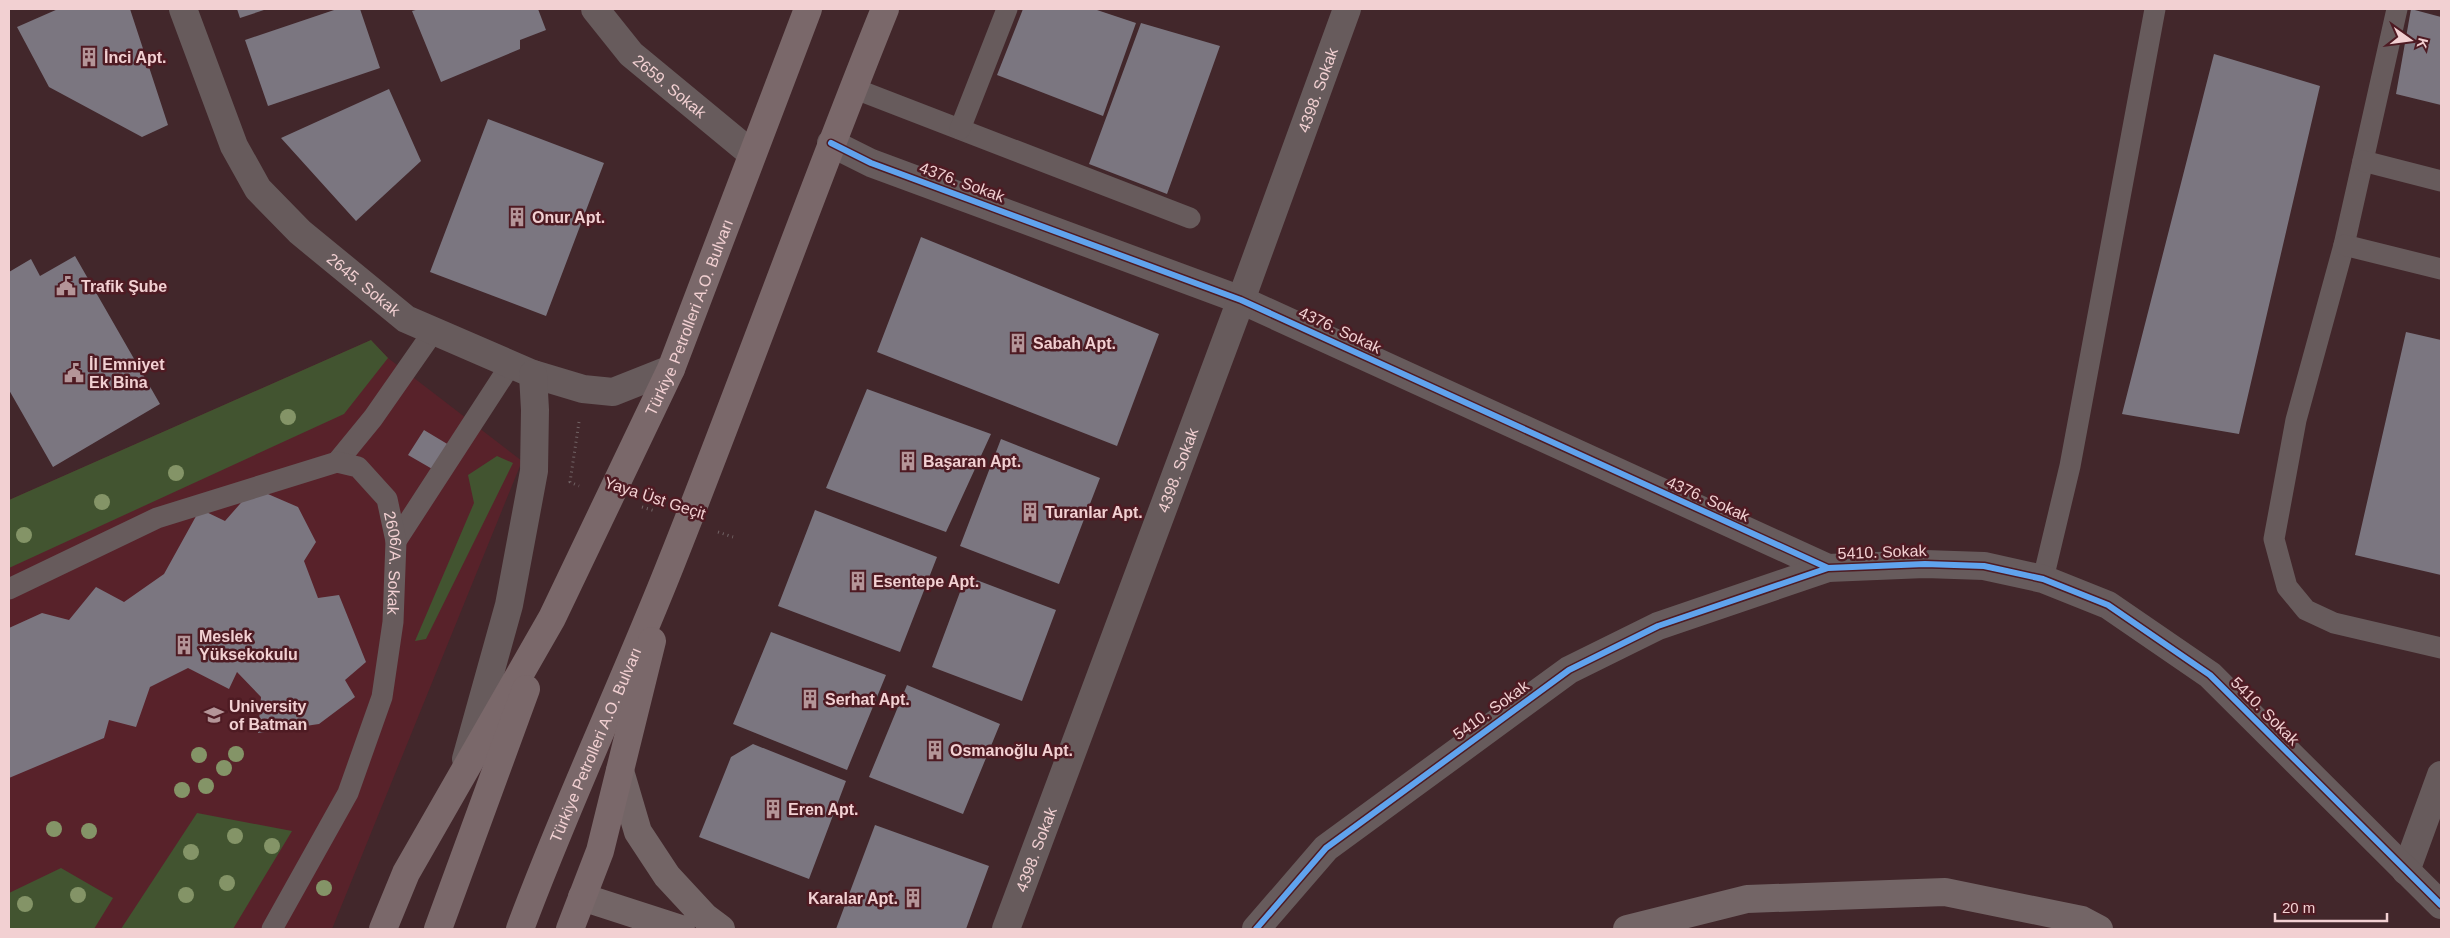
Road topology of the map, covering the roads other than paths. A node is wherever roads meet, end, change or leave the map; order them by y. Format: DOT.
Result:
graph roads {
  1 [pos="183,9"];
  2 [pos="595,9"];
  3 [pos="808,9"];
  4 [pos="884,9"];
  5 [pos="1007,9"];
  6 [pos="1347,9"];
  7 [pos="2155,9"];
  8 [pos="2397,9"];
  9 [pos="853,88"];
  10 [pos="960,129"];
  11 [pos="831,143"];
  12 [pos="752,154"];
  13 [pos="2363,161"];
  14 [pos="2441,181"];
  15 [pos="1190,218"];
  16 [pos="2344,245"];
  17 [pos="2441,268"];
  18 [pos="1241,300"];
  19 [pos="433,332"];
  20 [pos="522,369"];
  21 [pos="671,369"];
  22 [pos="337,462"];
  23 [pos="396,541"];
  24 [pos="672,562"];
  25 [pos="1828,568"];
  26 [pos="2043,580"];
  27 [pos="9,589"];
  28 [pos="552,618"];
  29 [pos="2441,648"];
  30 [pos="620,771"];
  31 [pos="2441,775"];
  32 [pos="462,776"];
  33 [pos="2406,870"];
  34 [pos="582,897"];
  35 [pos="2441,905"];
  36 [pos="272,929"];
  37 [pos="383,929"];
  38 [pos="438,929"];
  39 [pos="520,929"];
  40 [pos="570,929"];
  41 [pos="681,929"];
  42 [pos="721,929"];
  43 [pos="1006,929"];
  44 [pos="1256,929"];
  45 [pos="1627,929"];
  46 [pos="2099,929"];
  1 -- 19 [label="street, 2645. Sokak"];
  2 -- 12 [label="street, 2659. Sokak"];
  3 -- 12 [label="highway, Türkiye Petrolleri A.O. Bulvarı"];
  4 -- 9 [label="highway, Türkiye Petrolleri A.O. Bulvarı"];
  5 -- 10 [label="lane"];
  6 -- 18 [label="street, 4398. Sokak"];
  7 -- 26 [label="lane"];
  8 -- 13 [label="lane"];
  9 -- 10 [label="lane"];
  9 -- 11 [label="highway, Türkiye Petrolleri A.O. Bulvarı"];
  10 -- 15 [label="lane"];
  11 -- 18 [label="street, 4376. Sokak"];
  11 -- 24 [label="highway, Türkiye Petrolleri A.O. Bulvarı"];
  12 -- 21 [label="highway, Türkiye Petrolleri A.O. Bulvarı"];
  13 -- 14 [label="lane"];
  13 -- 16 [label="lane"];
  16 -- 17 [label="lane"];
  16 -- 29 [label="lane"];
  18 -- 25 [label="street, 4376. Sokak"];
  18 -- 43 [label="street, 4398. Sokak"];
  19 -- 20 [label="street, 2645. Sokak"];
  19 -- 22 [label="lane"];
  20 -- 21 [label="street, 2645. Sokak"];
  20 -- 23 [label="lane"];
  20 -- 32 [label="street"];
  21 -- 28 [label="highway, Türkiye Petrolleri A.O. Bulvarı"];
  22 -- 23 [label="lane, 2606/A. Sokak"];
  22 -- 27 [label="lane"];
  23 -- 36 [label="lane, 2606/A. Sokak"];
  24 -- 30 [label="highway, Türkiye Petrolleri A.O. Bulvarı"];
  24 -- 39 [label="highway, Türkiye Petrolleri A.O. Bulvarı"];
  25 -- 26 [label="street, 5410. Sokak"];
  25 -- 44 [label="street, 5410. Sokak"];
  26 -- 33 [label="street, 5410. Sokak"];
  28 -- 32 [label="highway, Türkiye Petrolleri A.O. Bulvarı"];
  28 -- 38 [label="highway, Türkiye Petrolleri A.O. Bulvarı"];
  30 -- 34 [label="highway, Türkiye Petrolleri A.O. Bulvarı"];
  30 -- 42 [label="street"];
  31 -- 33 [label="street"];
  32 -- 37 [label="highway, Türkiye Petrolleri A.O. Bulvarı"];
  33 -- 35 [label="street, 5410. Sokak"];
  34 -- 40 [label="highway, Türkiye Petrolleri A.O. Bulvarı"];
  34 -- 41 [label="street"];
  45 -- 46 [label="street"];
}
